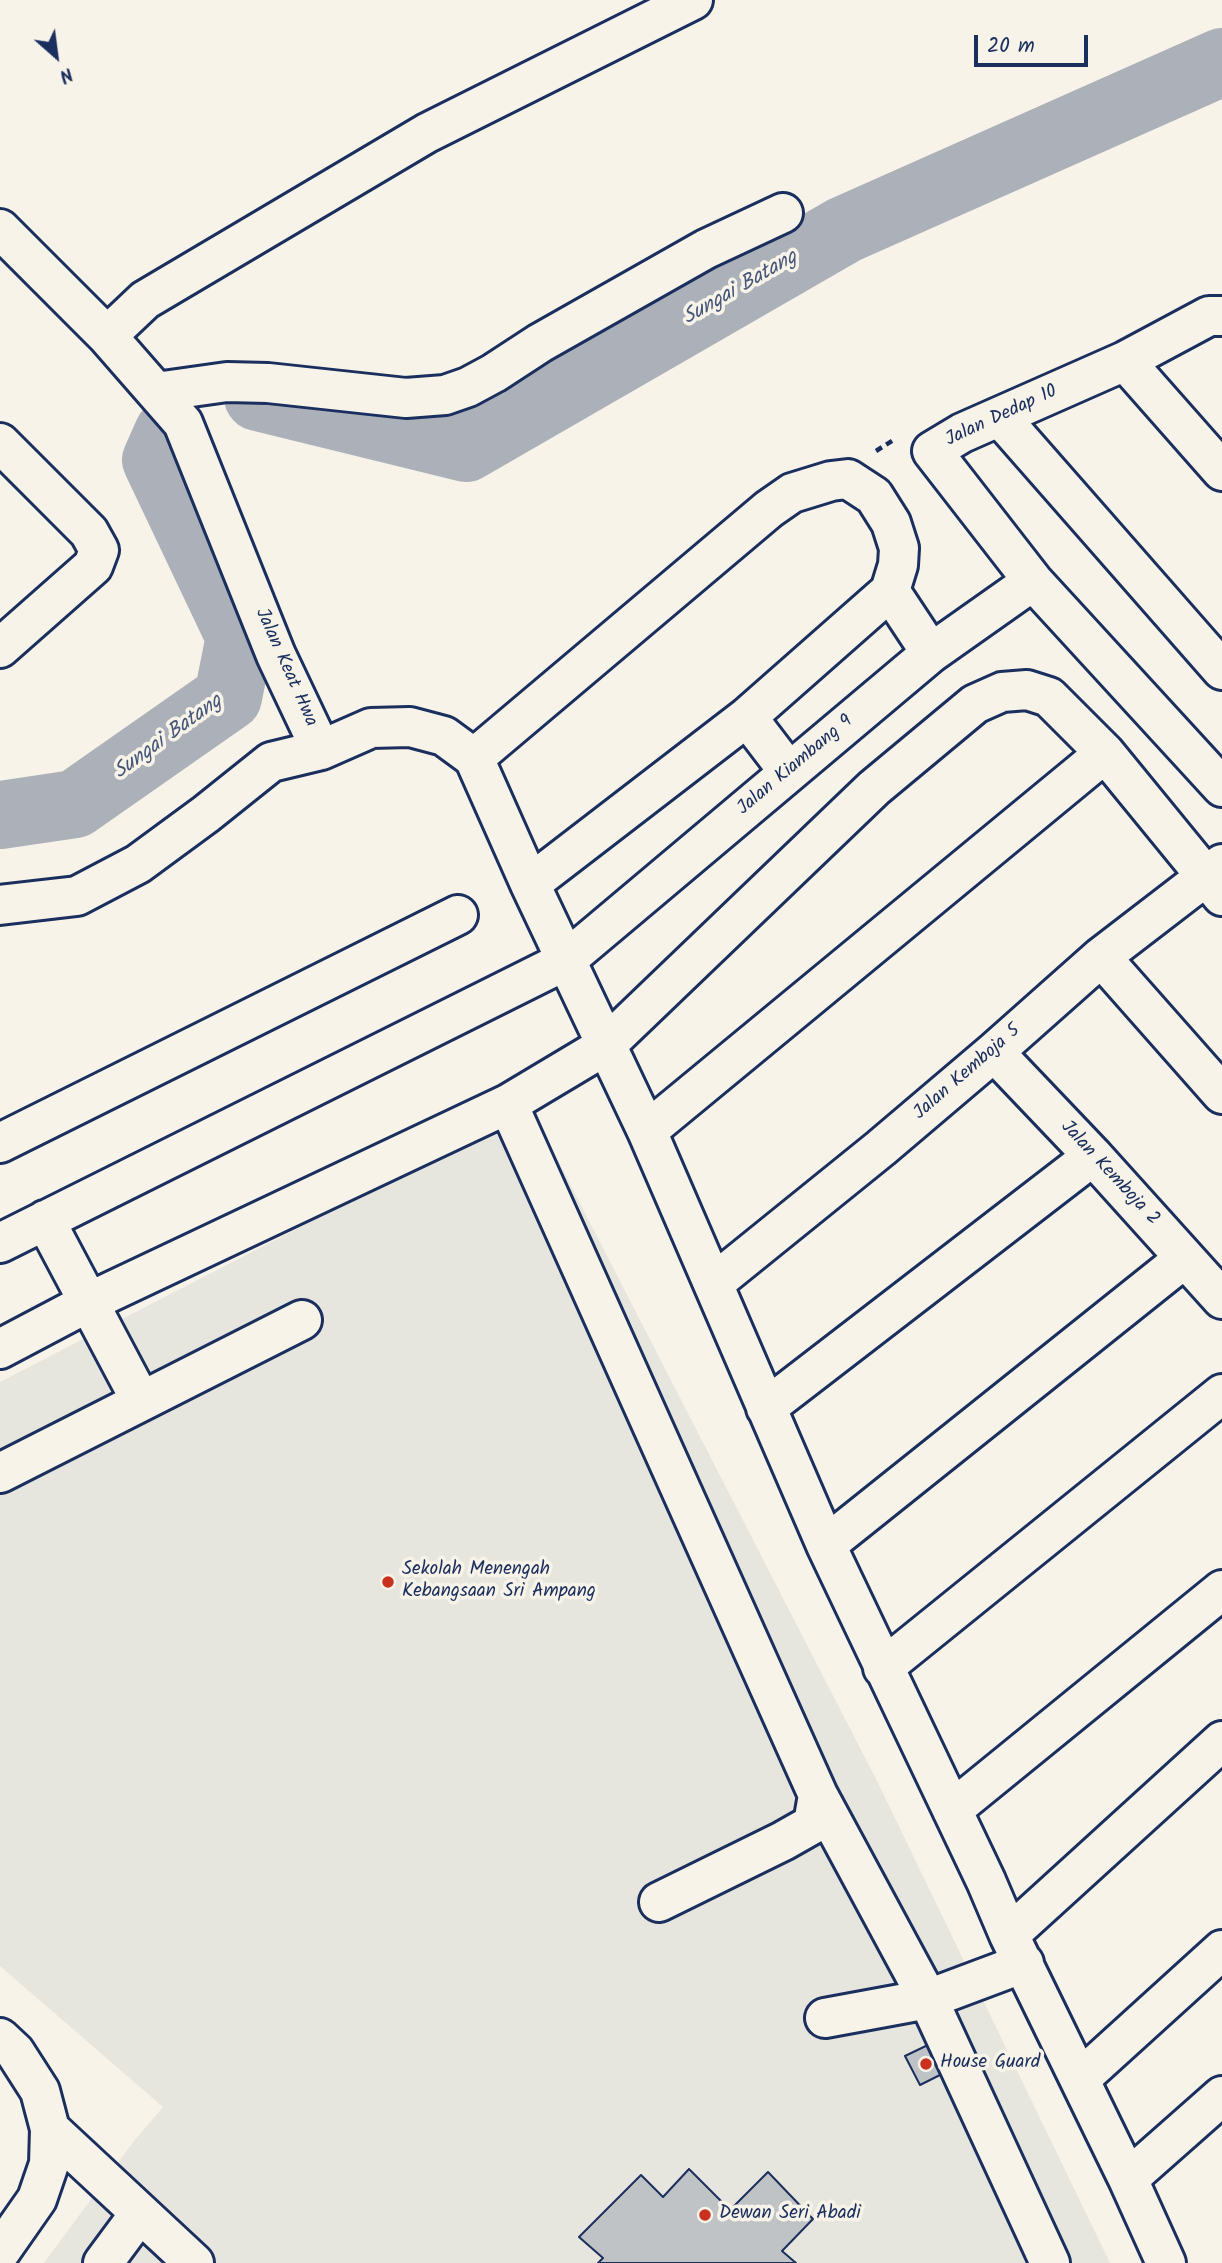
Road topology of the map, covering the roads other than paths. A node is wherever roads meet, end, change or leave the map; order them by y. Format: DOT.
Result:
graph roads {
  1 [pos="693,0"];
  2 [pos="783,213"];
  3 [pos="0,229"];
  4 [pos="1222,316"];
  5 [pos="107,336"];
  6 [pos="1125,361"];
  7 [pos="149,383"];
  8 [pos="1000,417"];
  9 [pos="0,443"];
  10 [pos="1222,471"];
  11 [pos="1033,582"];
  12 [pos="890,591"];
  13 [pos="2,644"];
  14 [pos="931,653"];
  15 [pos="1222,670"];
  16 [pos="747,717"];
  17 [pos="321,750"];
  18 [pos="1105,753"];
  19 [pos="474,758"];
  20 [pos="789,772"];
  21 [pos="1222,787"];
  22 [pos="1216,879"];
  23 [pos="530,884"];
  24 [pos="0,905"];
  25 [pos="458,915"];
  26 [pos="1101,957"];
  27 [pos="565,961"];
  28 [pos="605,1046"];
  29 [pos="994,1052"];
  30 [pos="1222,1094"];
  31 [pos="508,1104"];
  32 [pos="648,1131"];
  33 [pos="0,1143"];
  34 [pos="1093,1156"];
  35 [pos="46,1220"];
  36 [pos="0,1243"];
  37 [pos="1185,1258"];
  38 [pos="714,1283"];
  39 [pos="1222,1299"];
  40 [pos="89,1302"];
  41 [pos="302,1320"];
  42 [pos="0,1349"];
  43 [pos="1222,1394"];
  44 [pos="141,1401"];
  45 [pos="766,1408"];
  46 [pos="0,1473"];
  47 [pos="826,1545"];
  48 [pos="1222,1590"];
  49 [pos="883,1668"];
  50 [pos="1222,1741"];
  51 [pos="818,1795"];
  52 [pos="952,1810"];
  53 [pos="659,1902"];
  54 [pos="1017,1949"];
  55 [pos="1222,1950"];
  56 [pos="928,1999"];
  57 [pos="825,2018"];
  58 [pos="0,2038"];
  59 [pos="1080,2079"];
  60 [pos="1222,2096"];
  61 [pos="50,2129"];
  62 [pos="1128,2179"];
  63 [pos="140,2213"];
  64 [pos="0,2252"];
  65 [pos="103,2263"];
  66 [pos="194,2263"];
  67 [pos="1050,2263"];
  68 [pos="1166,2263"];
  1 -- 5 [label="street"];
  2 -- 7 [label="street"];
  3 -- 5 [label="street, Jalan Keat Hwa"];
  4 -- 6 [label="street, Jalan Dedap 10"];
  5 -- 7 [label="street, Jalan Keat Hwa"];
  6 -- 8 [label="street, Jalan Dedap 10"];
  6 -- 10 [label="street"];
  7 -- 17 [label="street, Jalan Keat Hwa"];
  8 -- 11 [label="street, Jalan Dedap 10"];
  8 -- 15 [label="street"];
  9 -- 13 [label="street"];
  11 -- 14 [label="street, Jalan Kiambang 9"];
  11 -- 21 [label="street"];
  12 -- 14 [label="street"];
  12 -- 16 [label="street"];
  12 -- 19 [label="street"];
  14 -- 20 [label="street, Jalan Kiambang 9"];
  16 -- 20 [label="street"];
  16 -- 23 [label="street"];
  17 -- 19 [label="street"];
  17 -- 24 [label="street, Jalan Keat Hwa"];
  18 -- 22 [label="street"];
  18 -- 28 [label="street"];
  18 -- 32 [label="street"];
  19 -- 23 [label="street"];
  20 -- 27 [label="street, Jalan Kiambang 9"];
  22 -- 26 [label="street, Jalan Kemboja 5"];
  23 -- 27 [label="street"];
  25 -- 33 [label="street"];
  26 -- 29 [label="street, Jalan Kemboja 5"];
  26 -- 30 [label="street"];
  27 -- 28 [label="street"];
  27 -- 35 [label="street, Jalan Kiambang 9"];
  28 -- 31 [label="street"];
  28 -- 32 [label="street"];
  29 -- 34 [label="street, Jalan Kemboja 2"];
  29 -- 38 [label="street, Jalan Kemboja 5"];
  31 -- 40 [label="street"];
  31 -- 51 [label="street"];
  32 -- 38 [label="street"];
  34 -- 37 [label="street, Jalan Kemboja 2"];
  34 -- 45 [label="street"];
  35 -- 36 [label="street, Jalan Kiambang 9"];
  35 -- 40 [label="street"];
  37 -- 39 [label="street, Jalan Kemboja 2"];
  37 -- 47 [label="street"];
  38 -- 45 [label="street"];
  40 -- 42 [label="street"];
  40 -- 44 [label="street"];
  41 -- 44 [label="street"];
  43 -- 49 [label="street"];
  44 -- 46 [label="street"];
  45 -- 47 [label="street"];
  47 -- 49 [label="street"];
  48 -- 52 [label="street"];
  49 -- 52 [label="street"];
  50 -- 54 [label="street"];
  51 -- 53 [label="street"];
  51 -- 56 [label="street"];
  52 -- 54 [label="street"];
  54 -- 56 [label="street"];
  54 -- 59 [label="street"];
  55 -- 59 [label="street"];
  56 -- 57 [label="street"];
  56 -- 67 [label="street"];
  58 -- 61 [label="street"];
  59 -- 62 [label="street"];
  60 -- 62 [label="street"];
  61 -- 63 [label="street"];
  61 -- 64 [label="street"];
  62 -- 68 [label="street"];
  63 -- 65 [label="street"];
  63 -- 66 [label="street"];
}
